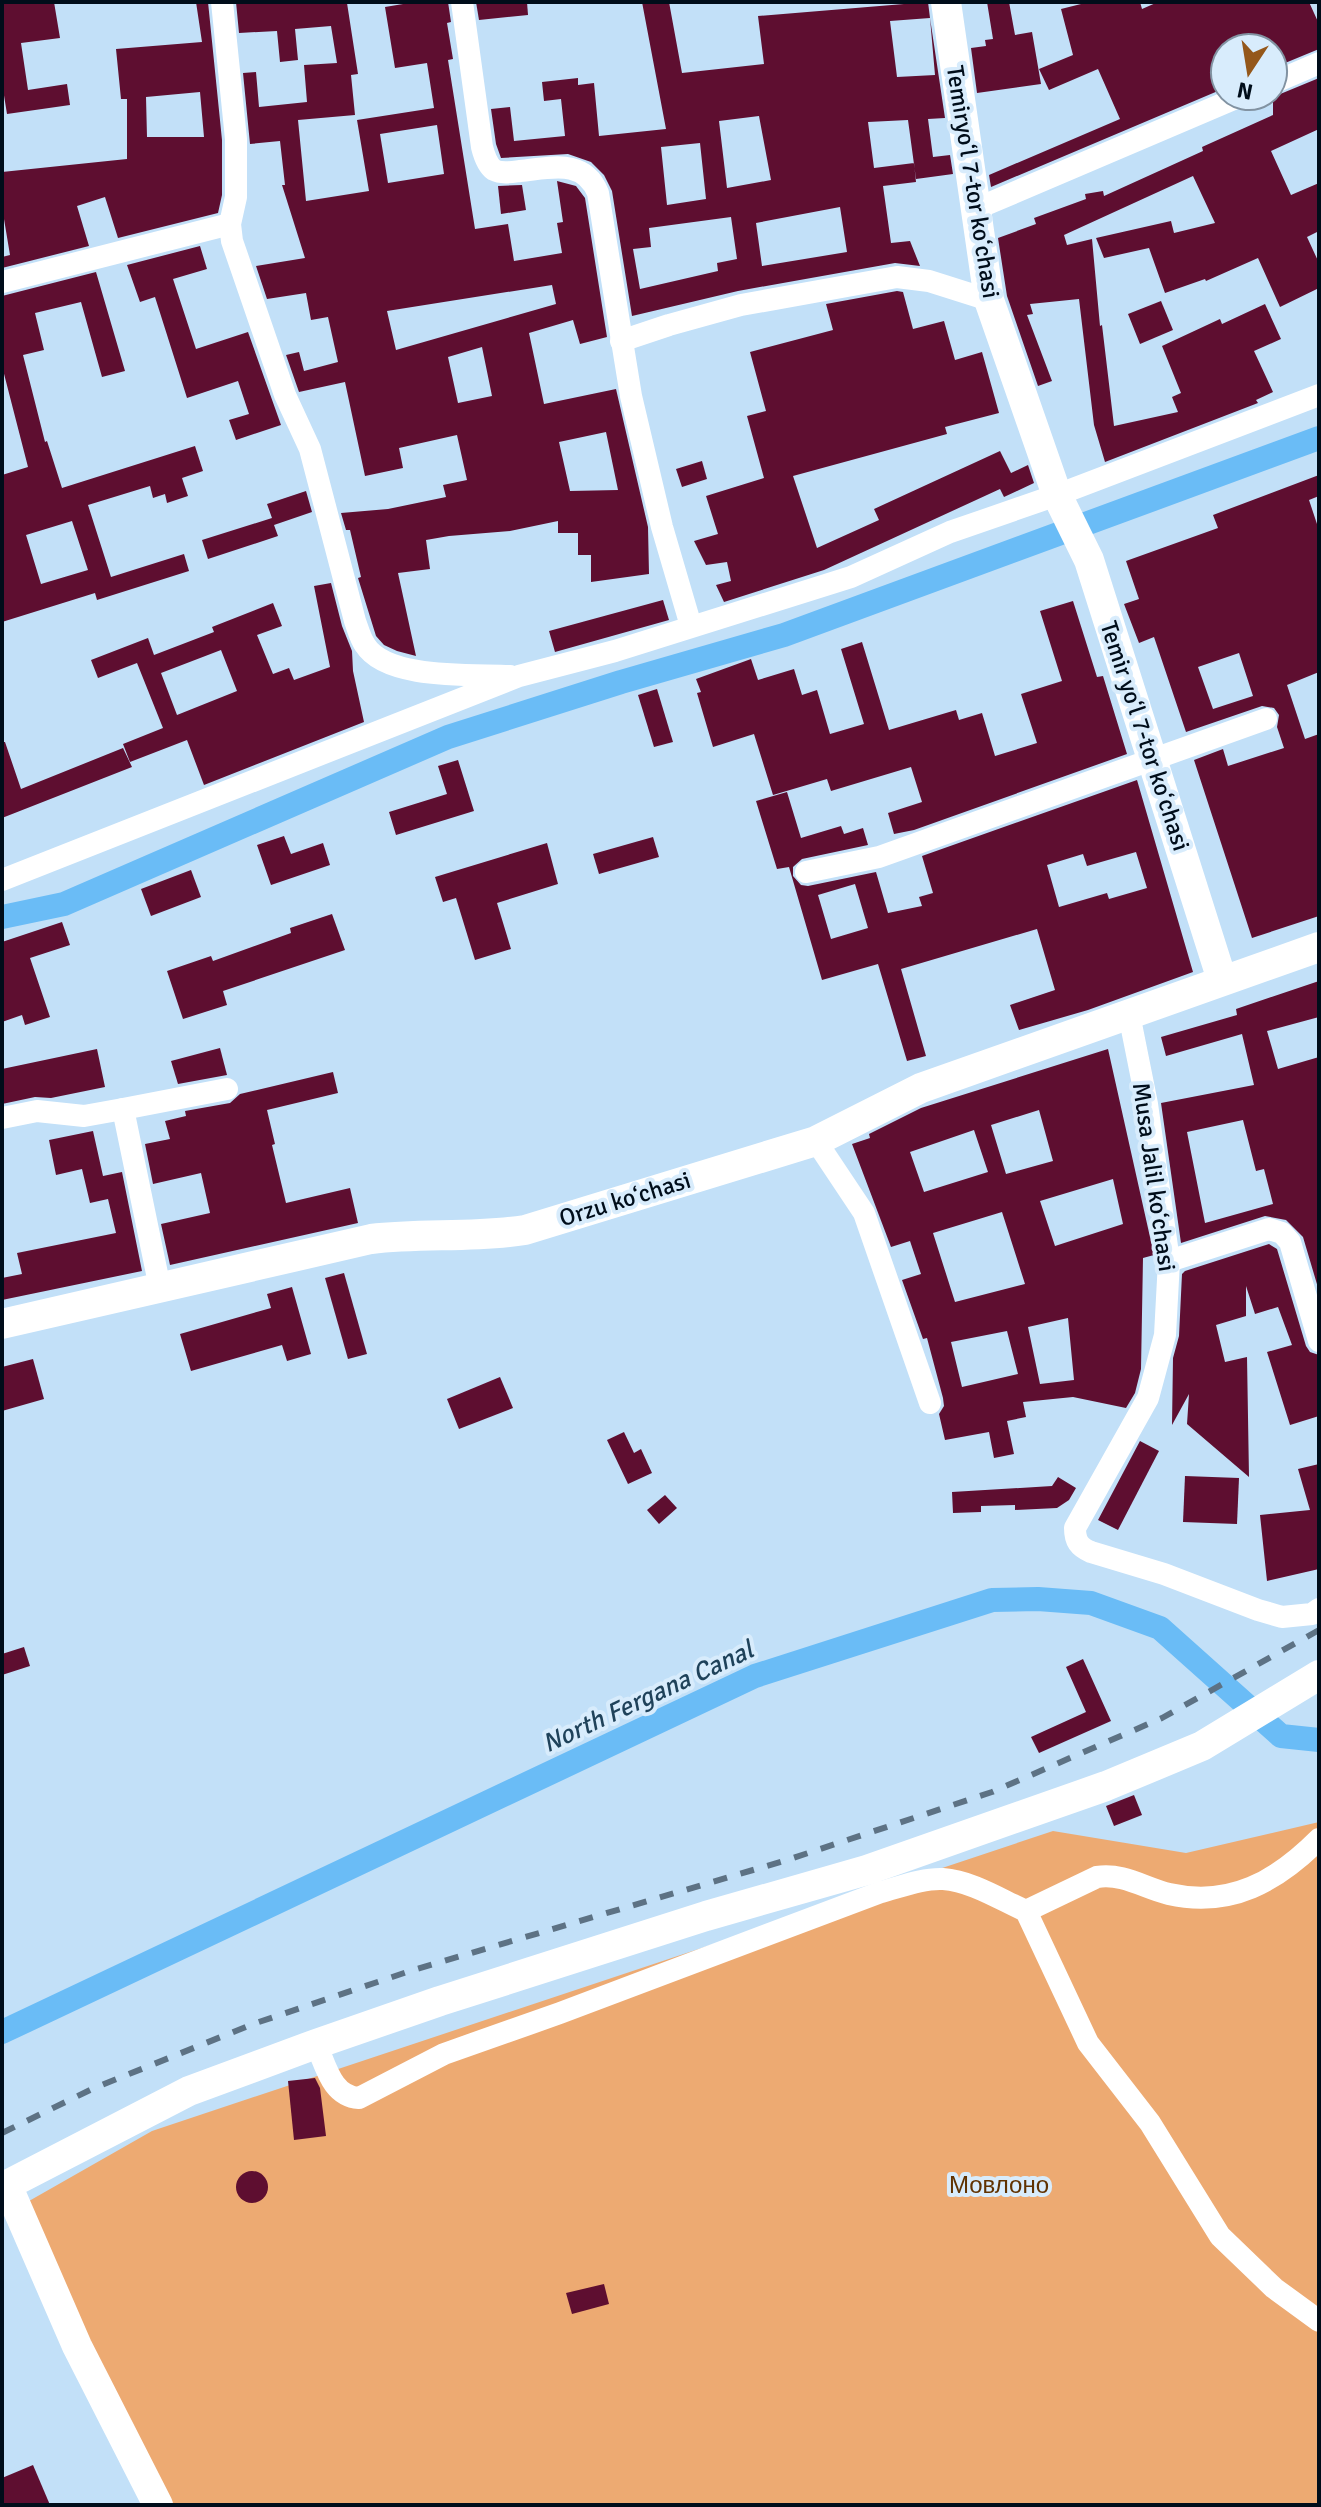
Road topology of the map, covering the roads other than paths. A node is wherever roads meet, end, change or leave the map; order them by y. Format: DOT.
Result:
graph roads {
  1 [pos="222,2"];
  2 [pos="462,2"];
  3 [pos="946,2"];
  4 [pos="1319,63"];
  5 [pos="1289,76"];
  6 [pos="1209,110"];
  7 [pos="978,208"];
  8 [pos="230,224"];
  9 [pos="2,282"];
  10 [pos="989,300"];
  11 [pos="621,341"];
  12 [pos="1319,395"];
  13 [pos="1057,495"];
  14 [pos="691,626"];
  15 [pos="519,676"];
  16 [pos="1266,719"];
  17 [pos="1153,760"];
  18 [pos="806,872"];
  19 [pos="2,880"];
  20 [pos="1319,947"];
  21 [pos="1222,980"];
  22 [pos="1129,1014"];
  23 [pos="227,1089"];
  24 [pos="123,1109"];
  25 [pos="2,1118"];
  26 [pos="816,1141"];
  27 [pos="1169,1261"];
  28 [pos="160,1288"];
  29 [pos="2,1324"];
  30 [pos="1319,1341"];
  31 [pos="930,1403"];
  32 [pos="1319,1609"];
  33 [pos="1319,1675"];
  34 [pos="1319,1839"];
  35 [pos="1026,1911"];
  36 [pos="316,2044"];
  37 [pos="5,2186"];
  38 [pos="1319,2321"];
  39 [pos="158,2505"];
  1 -- 8 [label="street"];
  2 -- 11 [label="street"];
  3 -- 7 [label="street, Temiryoʻl 7-tor koʻchasi"];
  4 -- 5 [label="street"];
  6 -- 7 [label="street"];
  7 -- 10 [label="street, Temiryoʻl 7-tor koʻchasi"];
  8 -- 9 [label="street"];
  8 -- 15 [label="street"];
  10 -- 11 [label="street"];
  10 -- 13 [label="street, Temiryoʻl 7-tor koʻchasi"];
  11 -- 14 [label="street"];
  12 -- 13 [label="street"];
  13 -- 14 [label="street"];
  13 -- 17 [label="street, Temir yoʻl 7-tor koʻchasi"];
  14 -- 15 [label="street"];
  15 -- 19 [label="street"];
  16 -- 17 [label="street"];
  17 -- 18 [label="street"];
  17 -- 21 [label="street, Temir yoʻl 7-tor koʻchasi"];
  20 -- 21 [label="street, Orzu koʻchasi"];
  21 -- 22 [label="street, Orzu koʻchasi"];
  22 -- 26 [label="street, Orzu koʻchasi"];
  22 -- 27 [label="street, Musa Jalil koʻchasi"];
  23 -- 24 [label="street"];
  24 -- 25 [label="street"];
  24 -- 28 [label="street"];
  26 -- 28 [label="street, Orzu koʻchasi"];
  26 -- 31 [label="street"];
  27 -- 30 [label="street"];
  27 -- 32 [label="street, Musa Jalil koʻchasi"];
  28 -- 29 [label="street, Orzu koʻchasi"];
  33 -- 36 [label="street"];
  34 -- 35 [label="street"];
  35 -- 36 [label="street"];
  35 -- 38 [label="street"];
  36 -- 37 [label="street"];
  37 -- 39 [label="street"];
}
